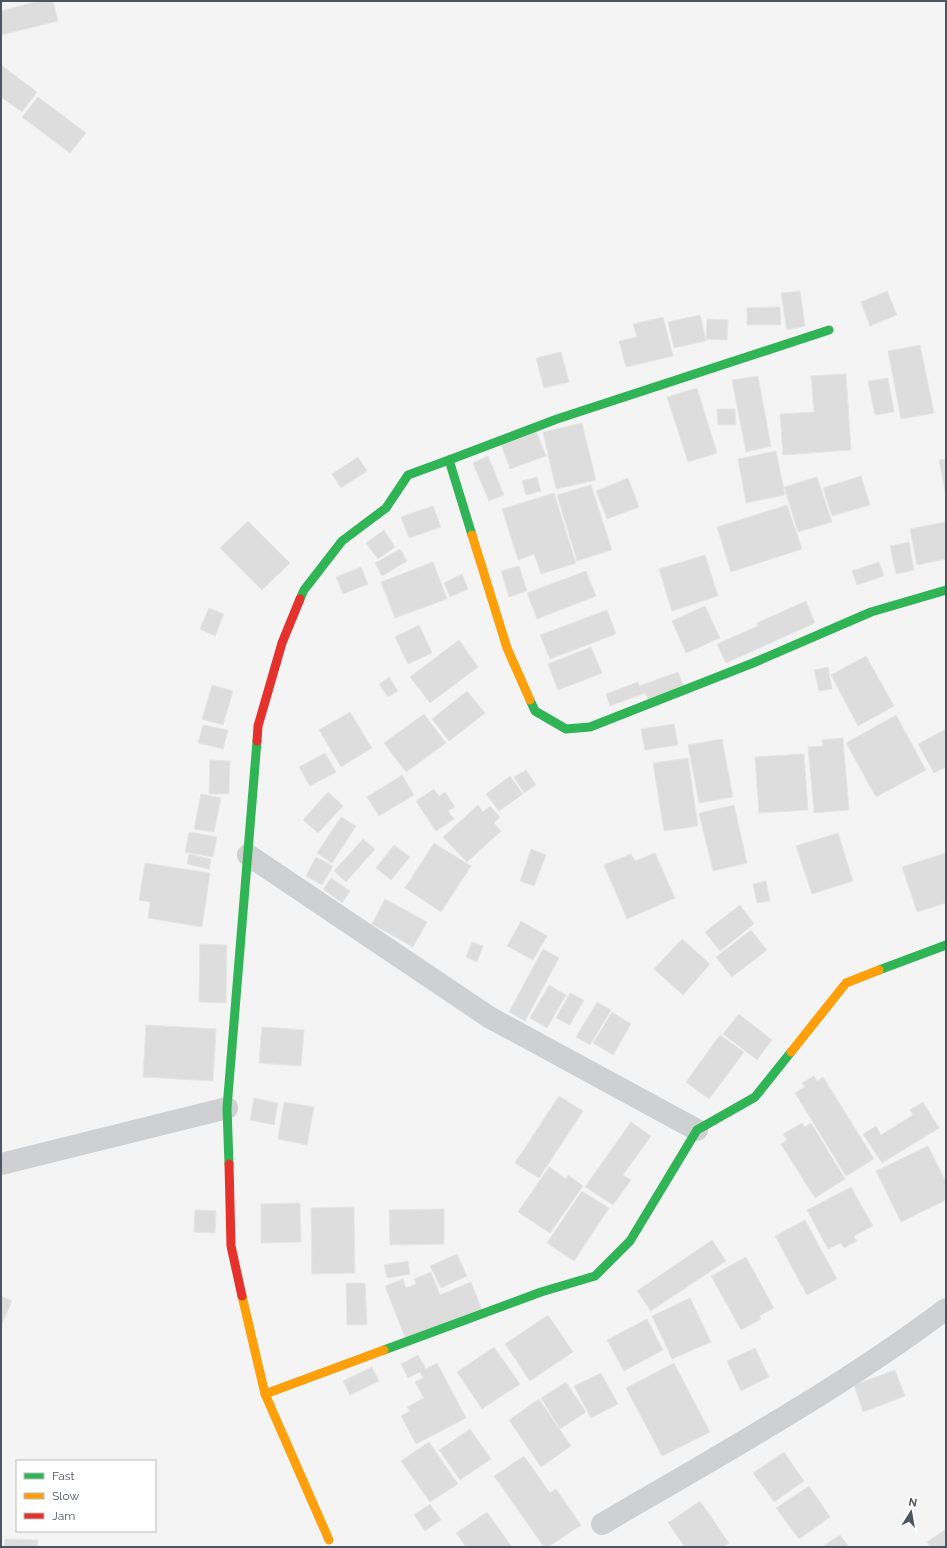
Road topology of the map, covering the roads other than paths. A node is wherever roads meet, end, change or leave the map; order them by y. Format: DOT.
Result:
graph roads {
  1 [pos="829,330"];
  2 [pos="449,460"];
  3 [pos="946,590"];
  4 [pos="248,855"];
  5 [pos="946,945"];
  6 [pos="228,1108"];
  7 [pos="697,1130"];
  8 [pos="1,1164"];
  9 [pos="946,1309"];
  10 [pos="265,1394"];
  11 [pos="602,1524"];
  12 [pos="329,1540"];
  1 -- 2 [label="street"];
  2 -- 3 [label="street"];
  2 -- 4 [label="street"];
  4 -- 6 [label="street"];
  4 -- 7 [label="street"];
  5 -- 7 [label="street"];
  6 -- 8 [label="street"];
  6 -- 10 [label="street"];
  7 -- 10 [label="street"];
  9 -- 11 [label="street"];
  10 -- 12 [label="street"];
}
